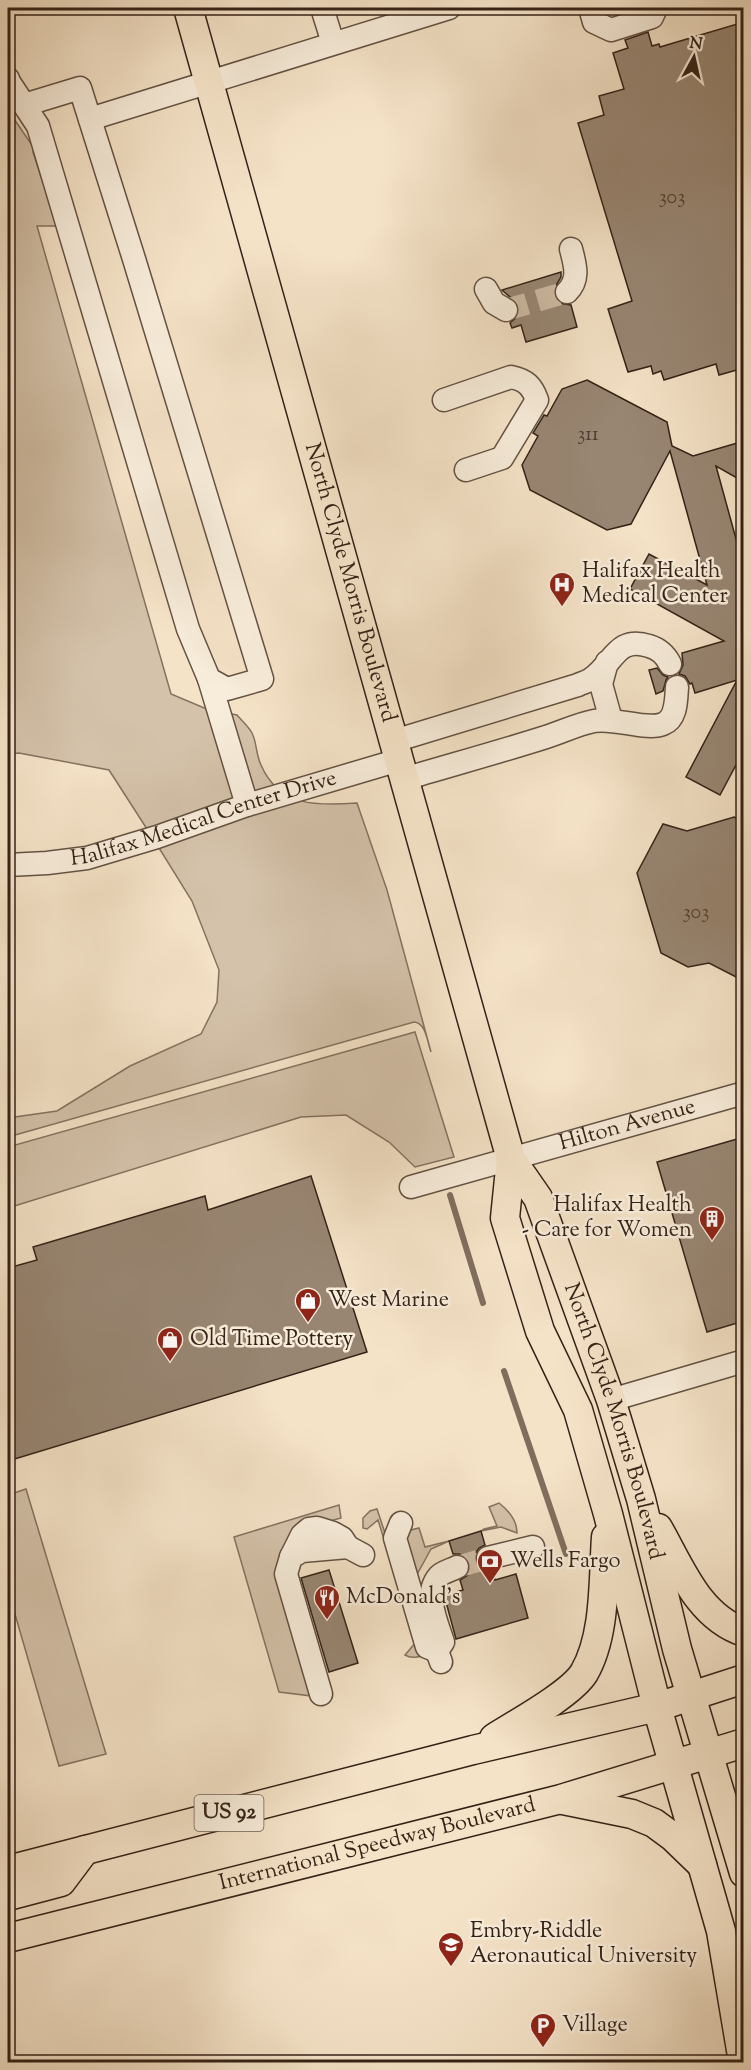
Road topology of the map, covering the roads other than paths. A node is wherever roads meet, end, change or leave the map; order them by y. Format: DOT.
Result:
graph roads {
  1 [pos="188,8"];
  2 [pos="322,8"];
  3 [pos="449,8"];
  4 [pos="590,8"];
  5 [pos="656,8"];
  6 [pos="333,43"];
  7 [pos="8,79"];
  8 [pos="208,81"];
  9 [pos="24,105"];
  10 [pos="90,119"];
  11 [pos="572,249"];
  12 [pos="486,289"];
  13 [pos="567,292"];
  14 [pos="506,310"];
  15 [pos="444,400"];
  16 [pos="465,470"];
  17 [pos="607,662"];
  18 [pos="670,664"];
  19 [pos="209,679"];
  20 [pos="676,687"];
  21 [pos="611,720"];
  22 [pos="399,760"];
  23 [pos="247,805"];
  24 [pos="8,865"];
  25 [pos="744,1093"];
  26 [pos="510,1159"];
  27 [pos="411,1187"];
  28 [pos="744,1361"];
  29 [pos="611,1400"];
  30 [pos="641,1499"];
  31 [pos="608,1514"];
  32 [pos="401,1523"];
  33 [pos="533,1547"];
  34 [pos="355,1551"];
  35 [pos="488,1558"];
  36 [pos="457,1567"];
  37 [pos="744,1632"];
  38 [pos="744,1679"];
  39 [pos="321,1694"];
  40 [pos="691,1696"];
  41 [pos="657,1707"];
  42 [pos="744,1743"];
  43 [pos="473,1750"];
  44 [pos="709,1754"];
  45 [pos="675,1765"];
  46 [pos="561,1800"];
  47 [pos="85,1850"];
  48 [pos="8,1870"];
  49 [pos="744,1873"];
  50 [pos="706,1874"];
  51 [pos="8,1896"];
  52 [pos="8,1938"];
  53 [pos="743,2062"];
  1 -- 8 [label="main road, North Clyde Morris Boulevard"];
  2 -- 6 [label="street"];
  3 -- 6 [label="street"];
  4 -- 5 [label="street"];
  6 -- 8 [label="street"];
  7 -- 9 [label="street"];
  8 -- 10 [label="street"];
  8 -- 22 [label="main road, North Clyde Morris Boulevard"];
  9 -- 10 [label="street"];
  9 -- 19 [label="street"];
  10 -- 19 [label="street"];
  11 -- 13 [label="street"];
  12 -- 14 [label="street"];
  15 -- 16 [label="street"];
  17 -- 18 [label="street"];
  17 -- 21 [label="street"];
  17 -- 22 [label="street"];
  19 -- 23 [label="street"];
  20 -- 21 [label="street"];
  21 -- 22 [label="street"];
  22 -- 23 [label="street, Halifax Medical Center Drive"];
  22 -- 26 [label="main road, North Clyde Morris Boulevard"];
  23 -- 24 [label="street, Halifax Medical Center Drive"];
  25 -- 26 [label="street, Hilton Avenue"];
  26 -- 27 [label="street, Hilton Avenue"];
  26 -- 29 [label="main road, North Clyde Morris Boulevard"];
  26 -- 31 [label="main road, North Clyde Morris Boulevard"];
  28 -- 29 [label="street"];
  29 -- 30 [label="main road, North Clyde Morris Boulevard"];
  30 -- 37 [label="main road"];
  30 -- 40 [label="main road, North Clyde Morris Boulevard"];
  31 -- 41 [label="main road, North Clyde Morris Boulevard"];
  31 -- 43 [label="main road"];
  32 -- 36 [label="street"];
  33 -- 35 [label="street"];
  34 -- 39 [label="street"];
  38 -- 40 [label="main road, US 92"];
  40 -- 41 [label="main road, US 92"];
  40 -- 44 [label="main road, North Clyde Morris Boulevard"];
  41 -- 43 [label="main road, US 92"];
  41 -- 45 [label="main road, North Clyde Morris Boulevard"];
  42 -- 44 [label="main road, International Speedway Boulevard"];
  43 -- 47 [label="main road, US 92"];
  44 -- 45 [label="main road, International Speedway Boulevard"];
  44 -- 49 [label="main road, North Clyde Morris Boulevard"];
  45 -- 46 [label="main road, International Speedway Boulevard"];
  45 -- 50 [label="main road, North Clyde Morris Boulevard"];
  46 -- 50 [label="main road"];
  46 -- 52 [label="main road, International Speedway Boulevard"];
  47 -- 48 [label="main road, US 92"];
  47 -- 51 [label="main road"];
  50 -- 53 [label="main road, North Clyde Morris Boulevard"];
}
